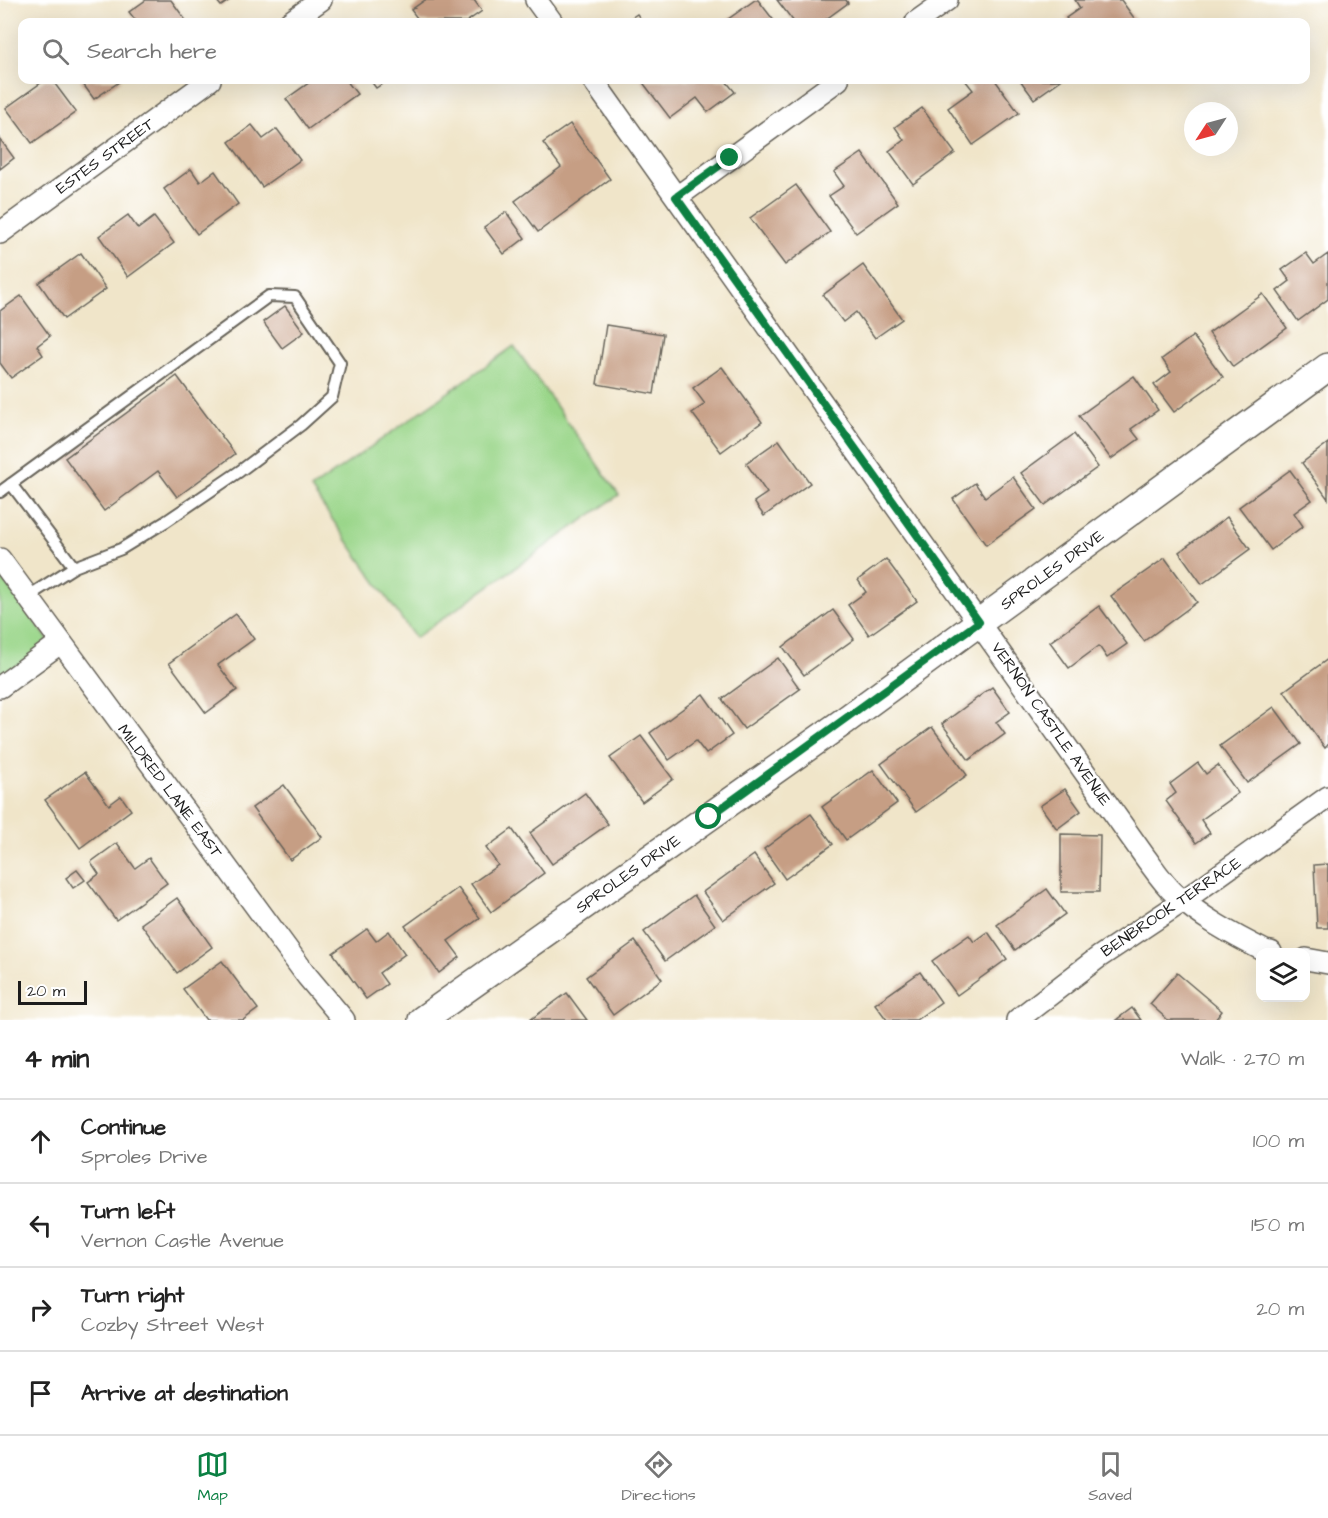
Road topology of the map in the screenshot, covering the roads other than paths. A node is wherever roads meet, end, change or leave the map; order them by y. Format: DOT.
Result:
graph roads {
  1 [pos="321,0"];
  2 [pos="536,0"];
  3 [pos="947,0"];
  4 [pos="296,18"];
  5 [pos="549,18"];
  6 [pos="922,18"];
  7 [pos="205,84"];
  8 [pos="596,84"];
  9 [pos="832,84"];
  10 [pos="676,197"];
  11 [pos="0,233"];
  12 [pos="1328,367"];
  13 [pos="11,484"];
  14 [pos="0,492"];
  15 [pos="0,559"];
  16 [pos="74,567"];
  17 [pos="27,597"];
  18 [pos="979,622"];
  19 [pos="60,644"];
  20 [pos="0,687"];
  21 [pos="1328,796"];
  22 [pos="1183,901"];
  23 [pos="1259,948"];
  24 [pos="1310,960"];
  25 [pos="1328,963"];
  26 [pos="344,1020"];
  27 [pos="422,1020"];
  28 [pos="1017,1020"];
  1 -- 4 [label="street"];
  2 -- 5 [label="street"];
  3 -- 6 [label="street"];
  7 -- 11 [label="street, ESTES STREET"];
  8 -- 10 [label="street, VERNON CASTLE AVENUE"];
  9 -- 10 [label="street"];
  10 -- 18 [label="street, VERNON CASTLE AVENUE"];
  12 -- 18 [label="street, SPROLES DRIVE"];
  13 -- 14 [label="lane"];
  13 -- 16 [label="lane"];
  13 -- 16 [label="lane"];
  15 -- 17 [label="street, MILDRED LANE EAST"];
  16 -- 17 [label="lane"];
  17 -- 19 [label="street, MILDRED LANE EAST"];
  18 -- 22 [label="street, VERNON CASTLE AVENUE"];
  18 -- 27 [label="street, SPROLES DRIVE"];
  19 -- 20 [label="street"];
  19 -- 26 [label="street, MILDRED LANE EAST"];
  21 -- 22 [label="street, BENBROOK TERRACE"];
  22 -- 23 [label="street, VERNON CASTLE AVENUE"];
  22 -- 28 [label="street, BENBROOK TERRACE"];
  24 -- 25 [label="street"];
}
